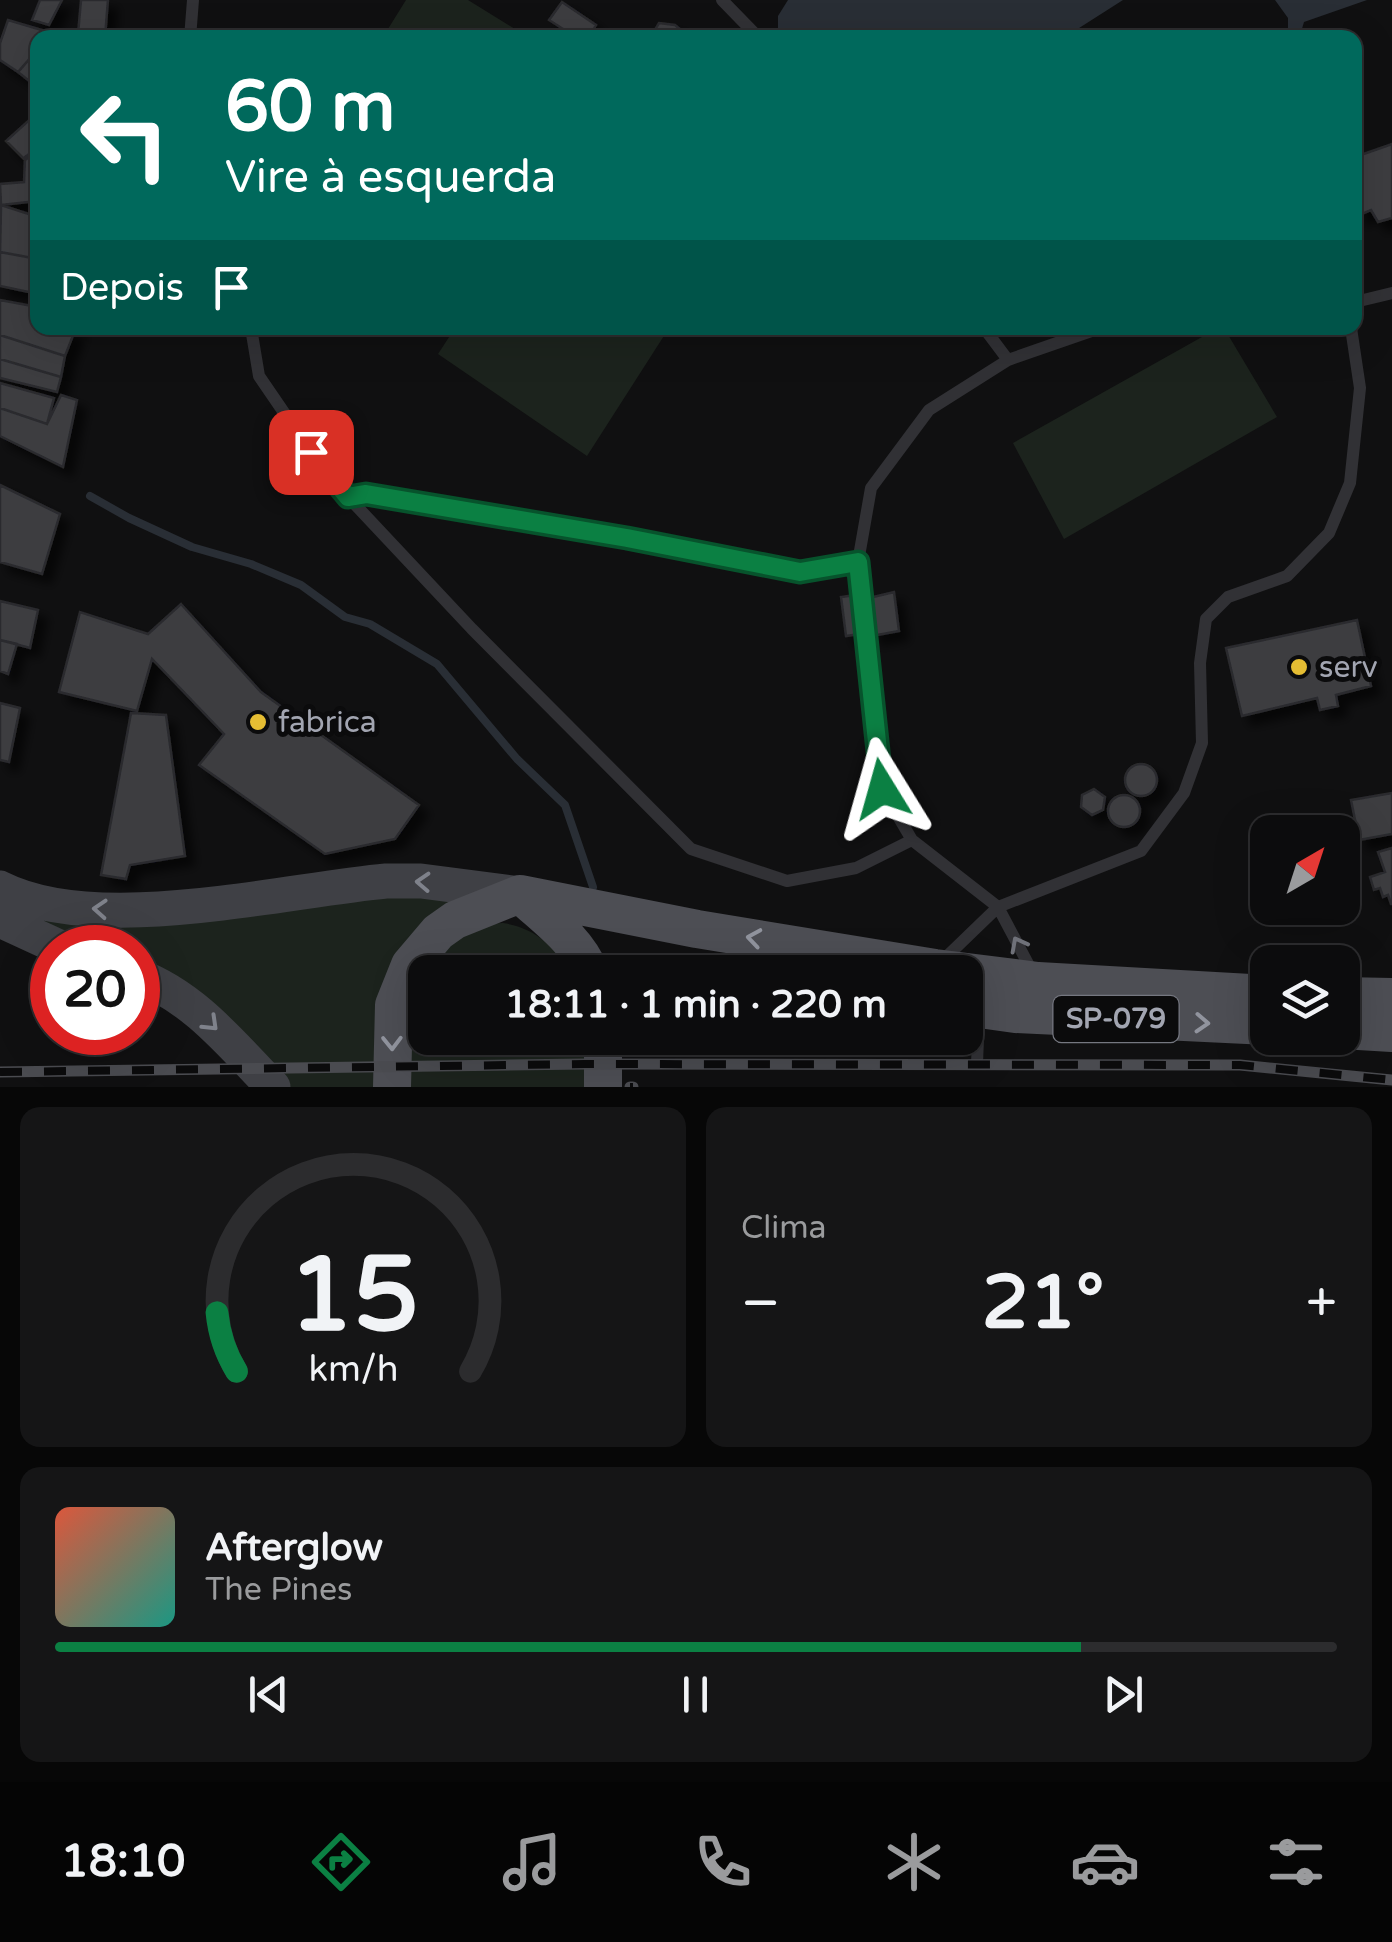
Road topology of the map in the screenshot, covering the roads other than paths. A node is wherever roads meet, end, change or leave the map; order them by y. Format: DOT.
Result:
graph roads {
  1 [pos="193,0"];
  2 [pos="722,0"];
  3 [pos="191,30"];
  4 [pos="751,30"];
  5 [pos="1392,293"];
  6 [pos="1362,300"];
  7 [pos="252,335"];
  8 [pos="989,335"];
  9 [pos="1080,335"];
  10 [pos="1351,335"];
  11 [pos="1008,360"];
  12 [pos="348,497"];
  13 [pos="858,562"];
  14 [pos="912,840"];
  15 [pos="0,888"];
  16 [pos="520,894"];
  17 [pos="998,907"];
  18 [pos="0,920"];
  19 [pos="30,934"];
  20 [pos="581,955"];
  21 [pos="856,955"];
  22 [pos="948,955"];
  23 [pos="983,974"];
  24 [pos="1038,981"];
  25 [pos="160,987"];
  26 [pos="1250,993"];
  27 [pos="1360,997"];
  28 [pos="1392,998"];
  29 [pos="983,1010"];
  30 [pos="1250,1025"];
  31 [pos="1360,1031"];
  32 [pos="1392,1033"];
  33 [pos="604,1055"];
  34 [pos="976,1055"];
  35 [pos="977,1064"];
  36 [pos="274,1087"];
  37 [pos="392,1087"];
  38 [pos="603,1087"];
  1 -- 3 [label="lane"];
  2 -- 4 [label="lane"];
  5 -- 6 [label="lane"];
  7 -- 12 [label="lane"];
  8 -- 11 [label="lane"];
  9 -- 11 [label="lane"];
  10 -- 17 [label="lane"];
  11 -- 13 [label="lane"];
  12 -- 13 [label="lane"];
  12 -- 14 [label="lane"];
  13 -- 14 [label="lane"];
  14 -- 17 [label="lane"];
  16 -- 15 [label="main road, one-way"];
  16 -- 20 [label="main road"];
  21 -- 16 [label="main road, SP-079, one-way"];
  16 -- 37 [label="main road, one-way"];
  17 -- 22 [label="lane"];
  24 -- 17 [label="lane, one-way"];
  18 -- 19 [label="main road"];
  23 -- 24 [label="main road, SP-079"];
  24 -- 26 [label="main road, SP-079"];
  25 -- 36 [label="main road, one-way"];
  27 -- 28 [label="main road"];
  29 -- 30 [label="main road, SP-079, one-way"];
  31 -- 32 [label="main road"];
  33 -- 38 [label="main road"];
  34 -- 35 [label="lane"];
}
